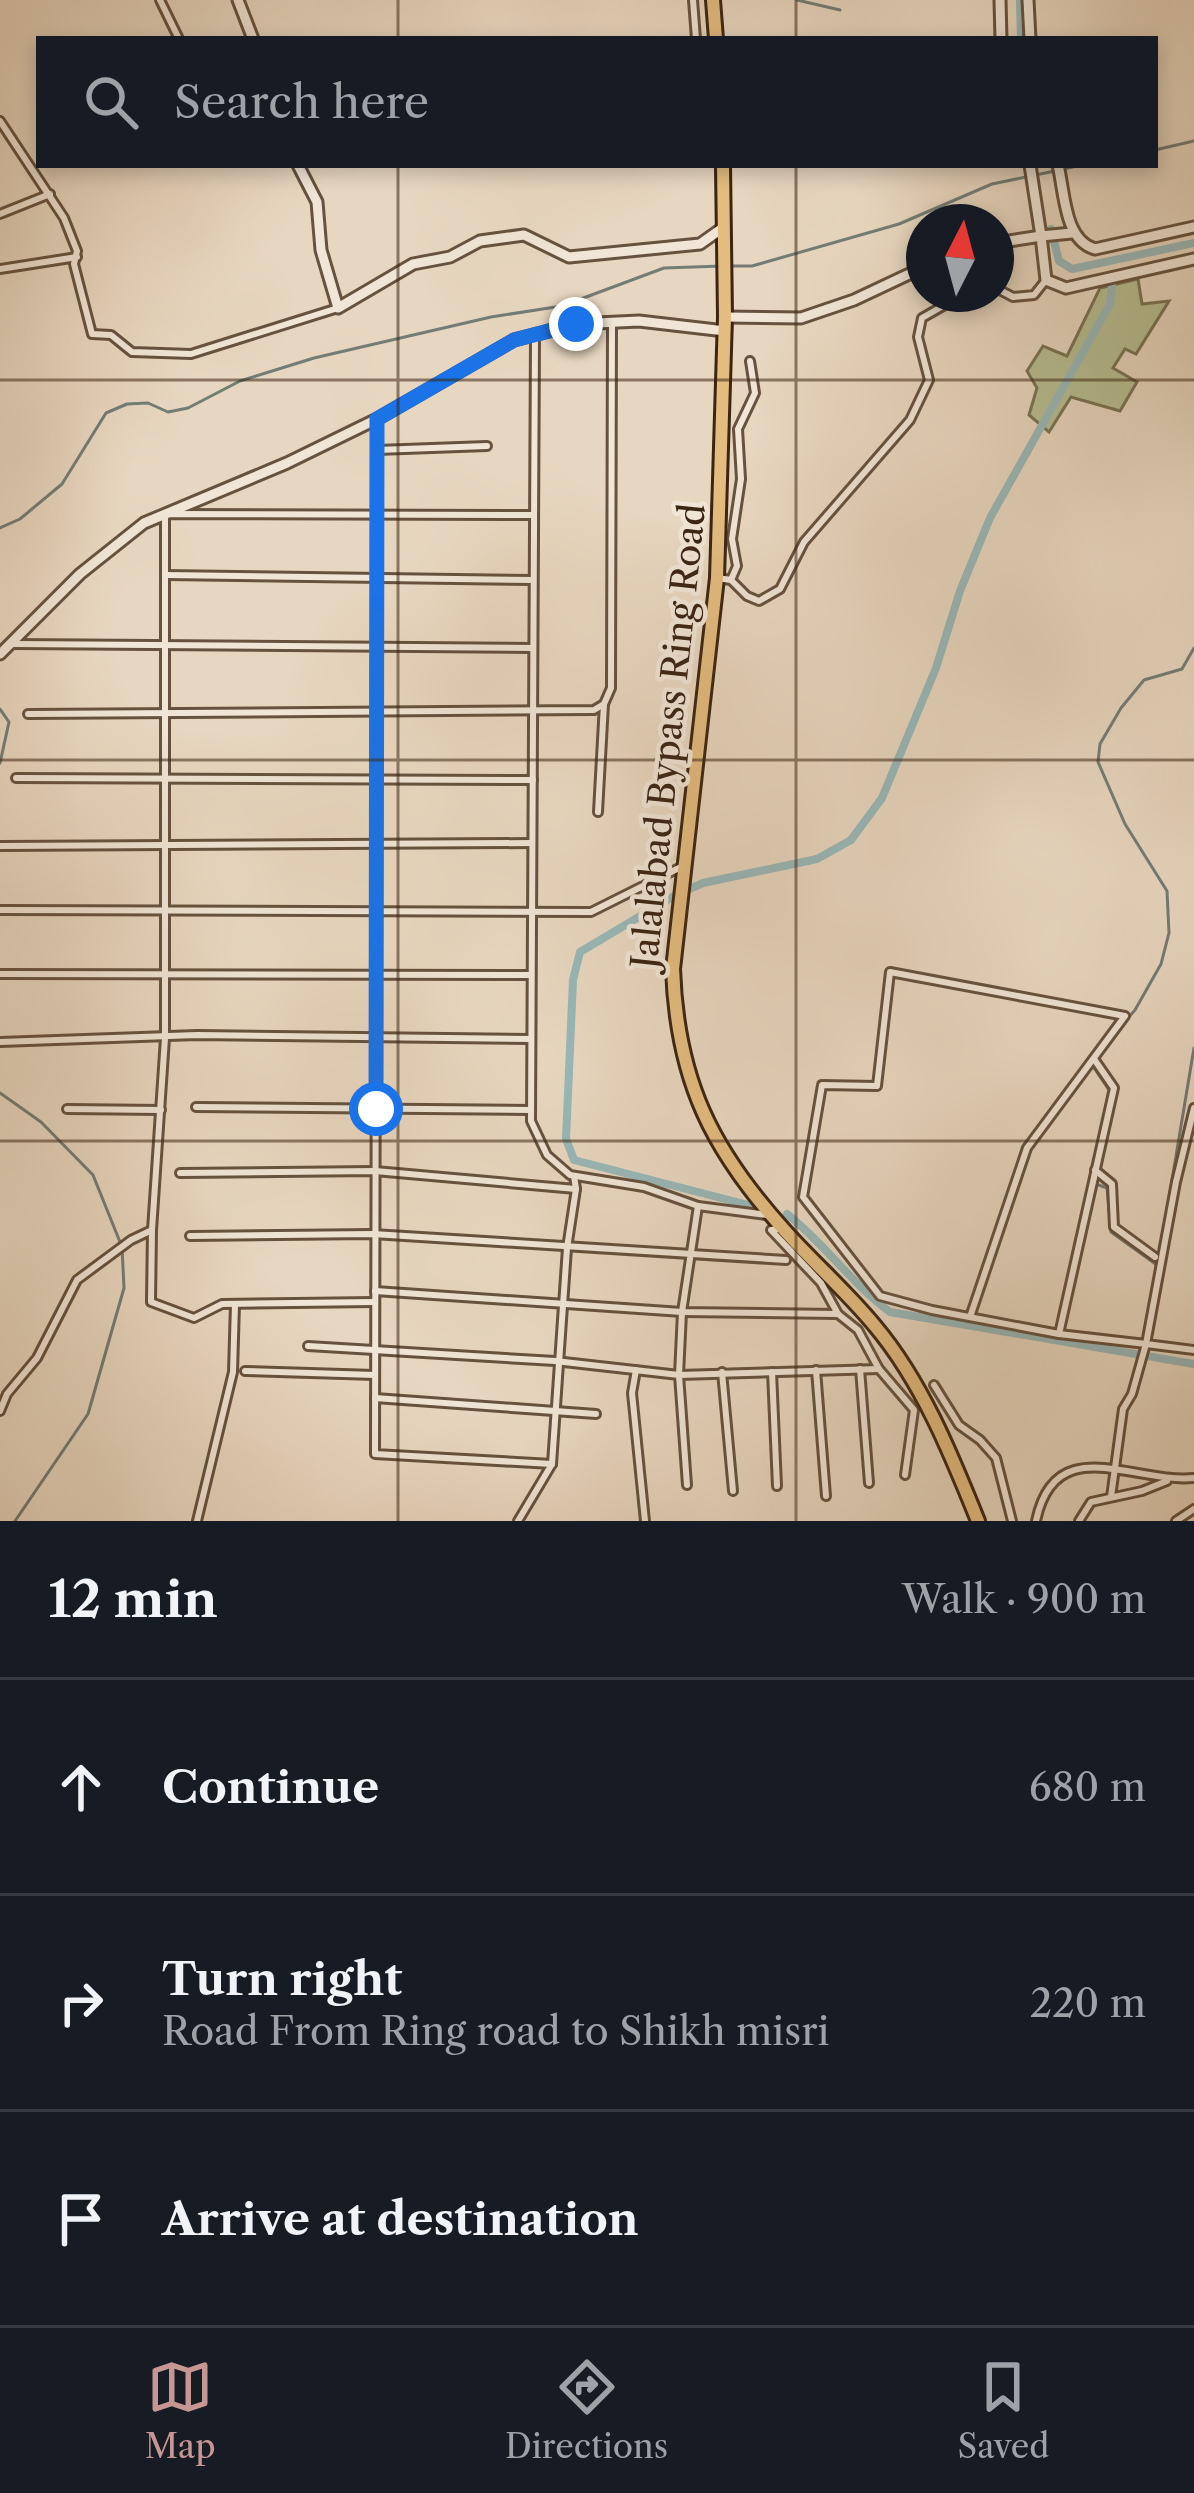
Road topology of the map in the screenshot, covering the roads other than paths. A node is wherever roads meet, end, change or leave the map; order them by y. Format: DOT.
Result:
graph roads {
  1 [pos="160,0"];
  2 [pos="238,0"];
  3 [pos="693,0"];
  4 [pos="713,0"];
  5 [pos="1000,0"];
  6 [pos="1028,0"];
  7 [pos="178,36"];
  8 [pos="252,36"];
  9 [pos="696,36"];
  10 [pos="716,36"];
  11 [pos="1001,36"];
  12 [pos="1030,36"];
  13 [pos="0,122"];
  14 [pos="300,168"];
  15 [pos="723,168"];
  16 [pos="1031,168"];
  17 [pos="1059,168"];
  18 [pos="50,194"];
  19 [pos="0,214"];
  20 [pos="1194,227"];
  21 [pos="724,233"];
  22 [pos="1069,234"];
  23 [pos="1043,235"];
  24 [pos="1014,240"];
  25 [pos="77,257"];
  26 [pos="1194,259"];
  27 [pos="0,269"];
  28 [pos="906,275"];
  29 [pos="1046,280"];
  30 [pos="1014,297"];
  31 [pos="338,308"];
  32 [pos="932,312"];
  33 [pos="612,322"];
  34 [pos="725,324"];
  35 [pos="535,333"];
  36 [pos="750,361"];
  37 [pos="377,419"];
  38 [pos="487,446"];
  39 [pos="377,450"];
  40 [pos="165,514"];
  41 [pos="377,514"];
  42 [pos="534,515"];
  43 [pos="165,575"];
  44 [pos="724,579"];
  45 [pos="377,580"];
  46 [pos="534,580"];
  47 [pos="10,644"];
  48 [pos="165,646"];
  49 [pos="376,647"];
  50 [pos="533,648"];
  51 [pos="0,654"];
  52 [pos="604,704"];
  53 [pos="533,710"];
  54 [pos="376,711"];
  55 [pos="165,713"];
  56 [pos="28,714"];
  57 [pos="16,778"];
  58 [pos="165,778"];
  59 [pos="375,779"];
  60 [pos="532,779"];
  61 [pos="598,812"];
  62 [pos="532,843"];
  63 [pos="376,844"];
  64 [pos="165,845"];
  65 [pos="0,846"];
  66 [pos="684,865"];
  67 [pos="0,910"];
  68 [pos="165,911"];
  69 [pos="376,911"];
  70 [pos="532,912"];
  71 [pos="0,974"];
  72 [pos="165,974"];
  73 [pos="376,975"];
  74 [pos="531,975"];
  75 [pos="376,1037"];
  76 [pos="165,1038"];
  77 [pos="531,1039"];
  78 [pos="0,1042"];
  79 [pos="1094,1059"];
  80 [pos="196,1107"];
  81 [pos="67,1108"];
  82 [pos="1194,1108"];
  83 [pos="376,1109"];
  84 [pos="161,1110"];
  85 [pos="531,1110"];
  86 [pos="1094,1170"];
  87 [pos="375,1172"];
  88 [pos="180,1173"];
  89 [pos="574,1176"];
  90 [pos="576,1189"];
  91 [pos="698,1206"];
  92 [pos="778,1222"];
  93 [pos="152,1230"];
  94 [pos="374,1234"];
  95 [pos="190,1236"];
  96 [pos="567,1248"];
  97 [pos="1155,1256"];
  98 [pos="691,1257"];
  99 [pos="786,1260"];
  100 [pos="375,1291"];
  101 [pos="563,1301"];
  102 [pos="375,1302"];
  103 [pos="236,1304"];
  104 [pos="682,1312"];
  105 [pos="838,1314"];
  106 [pos="970,1318"];
  107 [pos="1059,1334"];
  108 [pos="1146,1344"];
  109 [pos="308,1346"];
  110 [pos="375,1347"];
  111 [pos="1194,1350"];
  112 [pos="558,1361"];
  113 [pos="860,1369"];
  114 [pos="879,1369"];
  115 [pos="244,1370"];
  116 [pos="636,1370"];
  117 [pos="816,1370"];
  118 [pos="722,1372"];
  119 [pos="772,1372"];
  120 [pos="375,1375"];
  121 [pos="680,1375"];
  122 [pos="934,1385"];
  123 [pos="375,1398"];
  124 [pos="0,1411"];
  125 [pos="556,1411"];
  126 [pos="596,1414"];
  127 [pos="552,1464"];
  128 [pos="1113,1467"];
  129 [pos="905,1474"];
  130 [pos="1194,1478"];
  131 [pos="1170,1479"];
  132 [pos="869,1483"];
  133 [pos="687,1485"];
  134 [pos="777,1486"];
  135 [pos="733,1491"];
  136 [pos="826,1496"];
  137 [pos="1111,1496"];
  138 [pos="1194,1509"];
  139 [pos="197,1521"];
  140 [pos="518,1521"];
  141 [pos="645,1521"];
  142 [pos="979,1521"];
  143 [pos="1012,1521"];
  144 [pos="1036,1521"];
  145 [pos="1079,1521"];
  146 [pos="1176,1521"];
  1 -- 7 [label="street"];
  2 -- 8 [label="street"];
  3 -- 9 [label="street"];
  4 -- 10 [label="highway"];
  5 -- 11 [label="street"];
  6 -- 12 [label="street"];
  13 -- 18 [label="street"];
  14 -- 31 [label="street"];
  15 -- 21 [label="highway, Jalalabad Bypass Ring Road"];
  16 -- 23 [label="street"];
  17 -- 22 [label="street"];
  18 -- 19 [label="street"];
  18 -- 25 [label="street"];
  20 -- 22 [label="street"];
  21 -- 31 [label="street"];
  21 -- 34 [label="highway, Jalalabad Bypass Ring Road"];
  22 -- 23 [label="street"];
  23 -- 24 [label="street"];
  23 -- 29 [label="street"];
  25 -- 27 [label="street"];
  25 -- 31 [label="street"];
  26 -- 29 [label="street"];
  28 -- 34 [label="street"];
  29 -- 30 [label="street"];
  32 -- 44 [label="street"];
  33 -- 34 [label="street"];
  33 -- 35 [label="street"];
  33 -- 52 [label="street"];
  34 -- 44 [label="highway, Jalalabad Bypass Ring Road"];
  35 -- 37 [label="street"];
  35 -- 42 [label="street"];
  36 -- 44 [label="street"];
  37 -- 39 [label="street"];
  37 -- 40 [label="street"];
  38 -- 39 [label="street"];
  39 -- 41 [label="street"];
  40 -- 41 [label="street"];
  40 -- 43 [label="street"];
  40 -- 47 [label="street"];
  41 -- 42 [label="street"];
  41 -- 45 [label="street"];
  42 -- 46 [label="street"];
  43 -- 45 [label="street"];
  43 -- 48 [label="street"];
  44 -- 66 [label="highway, Jalalabad Bypass Ring Road"];
  45 -- 46 [label="street"];
  45 -- 49 [label="street"];
  46 -- 50 [label="street"];
  47 -- 48 [label="street"];
  47 -- 51 [label="street"];
  48 -- 49 [label="street"];
  48 -- 55 [label="street"];
  49 -- 50 [label="street"];
  49 -- 54 [label="street"];
  50 -- 53 [label="street"];
  52 -- 53 [label="street"];
  52 -- 61 [label="street"];
  53 -- 54 [label="street"];
  53 -- 60 [label="street"];
  54 -- 55 [label="street"];
  54 -- 59 [label="street"];
  55 -- 56 [label="street"];
  55 -- 58 [label="street"];
  57 -- 58 [label="street"];
  58 -- 59 [label="street"];
  58 -- 64 [label="street"];
  59 -- 60 [label="street"];
  59 -- 63 [label="street"];
  60 -- 62 [label="street"];
  62 -- 63 [label="street"];
  62 -- 70 [label="street"];
  63 -- 64 [label="street"];
  63 -- 69 [label="street"];
  64 -- 65 [label="street"];
  64 -- 68 [label="street"];
  66 -- 70 [label="street"];
  66 -- 92 [label="highway, Jalalabad Bypass Ring Road"];
  67 -- 68 [label="street"];
  68 -- 69 [label="street"];
  68 -- 72 [label="street"];
  69 -- 70 [label="street"];
  69 -- 73 [label="street"];
  70 -- 74 [label="street"];
  71 -- 72 [label="street"];
  72 -- 73 [label="street"];
  72 -- 76 [label="street"];
  73 -- 74 [label="street"];
  73 -- 75 [label="street"];
  74 -- 77 [label="street"];
  75 -- 76 [label="street"];
  75 -- 77 [label="street"];
  75 -- 83 [label="street"];
  76 -- 78 [label="street"];
  76 -- 84 [label="street"];
  77 -- 85 [label="street"];
  79 -- 86 [label="street"];
  79 -- 106 [label="street"];
  79 -- 106 [label="street"];
  80 -- 83 [label="street"];
  81 -- 84 [label="street"];
  82 -- 108 [label="street"];
  83 -- 85 [label="street"];
  83 -- 87 [label="street"];
  84 -- 93 [label="street"];
  85 -- 89 [label="street"];
  86 -- 97 [label="street"];
  86 -- 107 [label="street"];
  87 -- 88 [label="street"];
  87 -- 90 [label="street"];
  87 -- 94 [label="street"];
  89 -- 90 [label="street"];
  89 -- 91 [label="street"];
  90 -- 96 [label="street"];
  91 -- 92 [label="street"];
  91 -- 98 [label="street"];
  92 -- 105 [label="street"];
  92 -- 142 [label="highway, Jalalabad Bypass Ring Road"];
  93 -- 103 [label="street"];
  93 -- 124 [label="street"];
  94 -- 95 [label="street"];
  94 -- 96 [label="street"];
  94 -- 100 [label="street"];
  96 -- 98 [label="street"];
  96 -- 101 [label="street"];
  98 -- 99 [label="street"];
  98 -- 104 [label="street"];
  100 -- 101 [label="street"];
  100 -- 102 [label="street"];
  101 -- 104 [label="street"];
  101 -- 112 [label="street"];
  102 -- 103 [label="street"];
  102 -- 110 [label="street"];
  103 -- 139 [label="street"];
  104 -- 105 [label="street"];
  104 -- 121 [label="street"];
  105 -- 114 [label="street"];
  106 -- 107 [label="street"];
  107 -- 108 [label="street"];
  108 -- 111 [label="street"];
  108 -- 128 [label="street"];
  109 -- 110 [label="street"];
  110 -- 112 [label="street"];
  110 -- 120 [label="street"];
  112 -- 116 [label="street"];
  112 -- 125 [label="street"];
  113 -- 114 [label="street"];
  113 -- 117 [label="street"];
  113 -- 132 [label="street"];
  114 -- 129 [label="street"];
  115 -- 120 [label="street"];
  116 -- 121 [label="street"];
  116 -- 141 [label="street"];
  117 -- 119 [label="street"];
  117 -- 136 [label="street"];
  118 -- 119 [label="street"];
  118 -- 121 [label="street"];
  118 -- 135 [label="street"];
  119 -- 134 [label="street"];
  120 -- 123 [label="street"];
  121 -- 133 [label="street"];
  122 -- 143 [label="street"];
  123 -- 125 [label="street"];
  123 -- 127 [label="street"];
  125 -- 126 [label="street"];
  125 -- 127 [label="street"];
  127 -- 140 [label="street"];
  128 -- 131 [label="street"];
  128 -- 137 [label="street"];
  128 -- 144 [label="street"];
  130 -- 131 [label="street"];
  131 -- 137 [label="street"];
  137 -- 145 [label="street"];
  138 -- 146 [label="street"];
}
